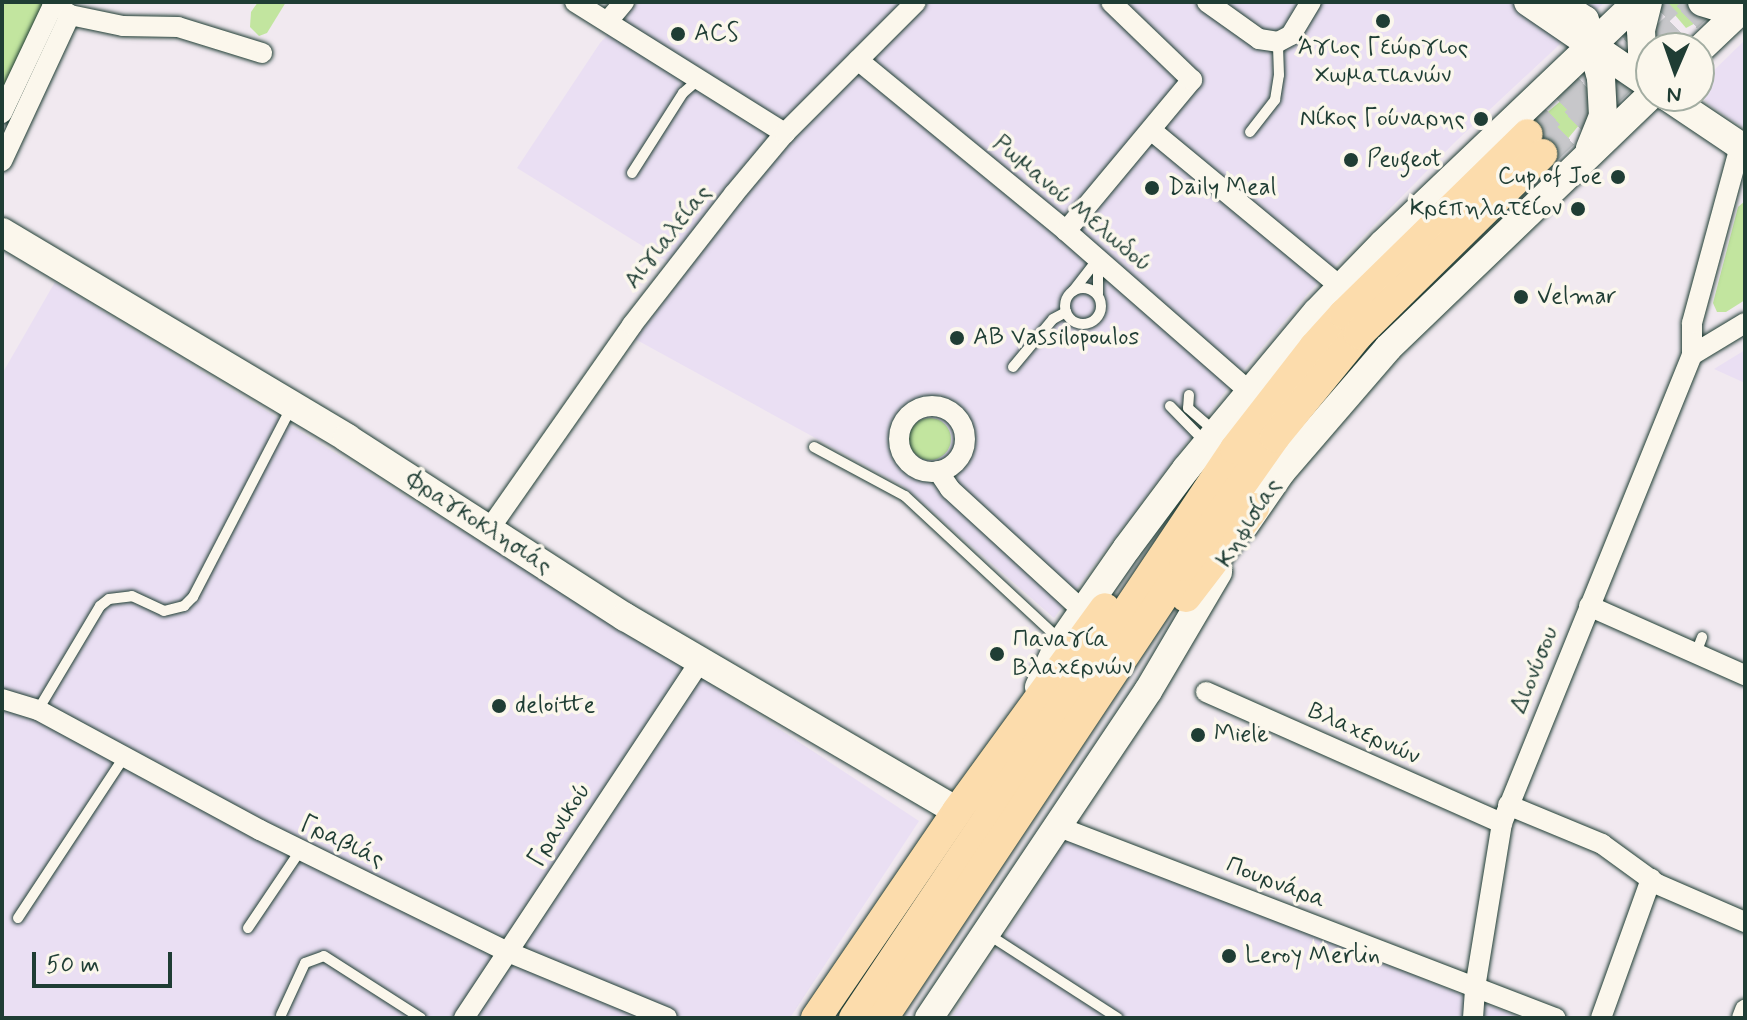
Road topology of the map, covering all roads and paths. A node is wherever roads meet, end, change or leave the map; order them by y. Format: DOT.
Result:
graph roads {
  1 [pos="575,2"];
  2 [pos="624,2"];
  3 [pos="916,2"];
  4 [pos="1111,2"];
  5 [pos="1207,2"];
  6 [pos="1311,2"];
  7 [pos="1528,2"];
  8 [pos="1558,2"];
  9 [pos="1587,2"];
  10 [pos="1600,2"];
  11 [pos="1637,2"];
  12 [pos="1648,2"];
  13 [pos="1702,2"];
  14 [pos="1732,2"];
  15 [pos="1745,6"];
  16 [pos="58,7"];
  17 [pos="608,21"];
  18 [pos="1641,32"];
  19 [pos="1715,35"];
  20 [pos="1278,42"];
  21 [pos="1593,45"];
  22 [pos="262,53"];
  23 [pos="858,60"];
  24 [pos="1635,75"];
  25 [pos="699,79"];
  26 [pos="1635,110"];
  27 [pos="1690,112"];
  28 [pos="2,113"];
  29 [pos="1151,130"];
  30 [pos="1250,132"];
  31 [pos="785,133"];
  32 [pos="1742,147"];
  33 [pos="1586,157"];
  34 [pos="2,161"];
  35 [pos="632,173"];
  36 [pos="1066,231"];
  37 [pos="2,232"];
  38 [pos="1102,262"];
  39 [pos="1341,287"];
  40 [pos="1071,292"];
  41 [pos="1098,294"];
  42 [pos="1066,312"];
  43 [pos="1745,323"];
  44 [pos="1692,355"];
  45 [pos="1013,367"];
  46 [pos="1249,391"];
  47 [pos="1189,395"];
  48 [pos="1170,406"];
  49 [pos="292,407"];
  50 [pos="1219,441"];
  51 [pos="814,447"];
  52 [pos="938,471"];
  53 [pos="1254,508"];
  54 [pos="490,528"];
  55 [pos="1589,606"];
  56 [pos="1083,611"];
  57 [pos="1061,641"];
  58 [pos="700,662"];
  59 [pos="1745,675"];
  60 [pos="1206,692"];
  61 [pos="2,699"];
  62 [pos="38,710"];
  63 [pos="1026,717"];
  64 [pos="124,757"];
  65 [pos="1034,795"];
  66 [pos="957,811"];
  67 [pos="1505,814"];
  68 [pos="1059,827"];
  69 [pos="300,851"];
  70 [pos="1651,879"];
  71 [pos="18,918"];
  72 [pos="1745,922"];
  73 [pos="248,928"];
  74 [pos="986,933"];
  75 [pos="508,952"];
  76 [pos="1475,988"];
  77 [pos="1745,1010"];
  78 [pos="281,1015"];
  79 [pos="421,1018"];
  80 [pos="464,1018"];
  81 [pos="667,1018"];
  82 [pos="816,1018"];
  83 [pos="854,1018"];
  84 [pos="883,1018"];
  85 [pos="929,1018"];
  86 [pos="1118,1018"];
  87 [pos="1473,1018"];
  88 [pos="1555,1018"];
  89 [pos="1601,1018"];
  90 [pos="1742,1018"];
  1 -- 17 [label="street"];
  2 -- 17 [label="street"];
  3 -- 23 [label="street, Αιγιαλείας"];
  4 -- 29 [label="street"];
  5 -- 20 [label="street"];
  6 -- 20 [label="street"];
  7 -- 21 [label="main road"];
  8 -- 21 [label="main road"];
  9 -- 10 [label="main road"];
  11 -- 21 [label="main road, Κηφισίας"];
  12 -- 18 [label="main road"];
  13 -- 14 [label="main road"];
  15 -- 19 [label="main road"];
  16 -- 22 [label="street"];
  16 -- 28 [label="street"];
  16 -- 34 [label="street"];
  17 -- 25 [label="street"];
  20 -- 30 [label="lane"];
  21 -- 24 [label="main road"];
  21 -- 33 [label="main road"];
  21 -- 39 [label="main road, Κηφισίας"];
  23 -- 31 [label="street, Αιγιαλείας"];
  23 -- 36 [label="street, Ρωμανού Μελωδού"];
  25 -- 31 [label="street"];
  25 -- 35 [label="lane"];
  26 -- 33 [label="main road, Κηφισίας"];
  27 -- 32 [label="main road"];
  29 -- 36 [label="street"];
  29 -- 39 [label="street"];
  31 -- 54 [label="street, Αιγιαλείας"];
  32 -- 44 [label="street, Διονύσου"];
  33 -- 53 [label="main road, Κηφισίας"];
  36 -- 38 [label="street, Ρωμανού Μελωδού"];
  37 -- 49 [label="main road, Φραγκοκλησιάς"];
  38 -- 40 [label="lane"];
  38 -- 41 [label="lane"];
  38 -- 46 [label="street, Ρωμανού Μελωδού"];
  39 -- 46 [label="main road, Κηφισίας"];
  40 -- 41 [label="lane"];
  40 -- 42 [label="lane"];
  41 -- 42 [label="lane"];
  42 -- 45 [label="lane"];
  43 -- 44 [label="street"];
  44 -- 55 [label="street, Διονύσου"];
  46 -- 50 [label="main road, Κηφισίας"];
  47 -- 50 [label="lane"];
  48 -- 50 [label="lane"];
  49 -- 54 [label="main road, Φραγκοκλησιάς"];
  49 -- 62 [label="lane"];
  50 -- 56 [label="main road, Κηφισίας"];
  50 -- 63 [label="main road"];
  50 -- 65 [label="main road, Κηφισίας"];
  50 -- 83 [label="main road, Κηφισίας"];
  51 -- 57 [label="lane"];
  52 -- 56 [label="street"];
  53 -- 65 [label="main road"];
  53 -- 68 [label="main road, Κηφισίας"];
  54 -- 58 [label="main road, Φραγκοκλησιάς"];
  55 -- 59 [label="street"];
  55 -- 67 [label="street, Διονύσου"];
  56 -- 57 [label="main road, Κηφισίας"];
  57 -- 63 [label="main road, Κηφισίας"];
  58 -- 66 [label="main road, Φραγκοκλησιάς"];
  58 -- 75 [label="street, Γρανικού"];
  60 -- 67 [label="street, Βλαχερνών"];
  61 -- 62 [label="street, Γραβιάς"];
  62 -- 64 [label="street, Γραβιάς"];
  63 -- 66 [label="main road"];
  64 -- 69 [label="street, Γραβιάς"];
  64 -- 71 [label="lane"];
  65 -- 84 [label="main road, Κηφισίας"];
  66 -- 82 [label="main road"];
  67 -- 70 [label="street, Βλαχερνών"];
  67 -- 76 [label="street, Διονύσου"];
  68 -- 74 [label="main road, Κηφισίας"];
  68 -- 76 [label="street, Πουρνάρα"];
  69 -- 73 [label="lane"];
  69 -- 75 [label="street, Γραβιάς"];
  70 -- 72 [label="street, Βλαχερνών"];
  70 -- 89 [label="street"];
  74 -- 85 [label="main road, Κηφισίας"];
  74 -- 86 [label="lane"];
  75 -- 80 [label="street, Γρανικού"];
  75 -- 81 [label="street, Γραβιάς"];
  76 -- 87 [label="street, Διονύσου"];
  76 -- 88 [label="street, Πουρνάρα"];
  77 -- 90 [label="street"];
  78 -- 79 [label="lane"];
}
